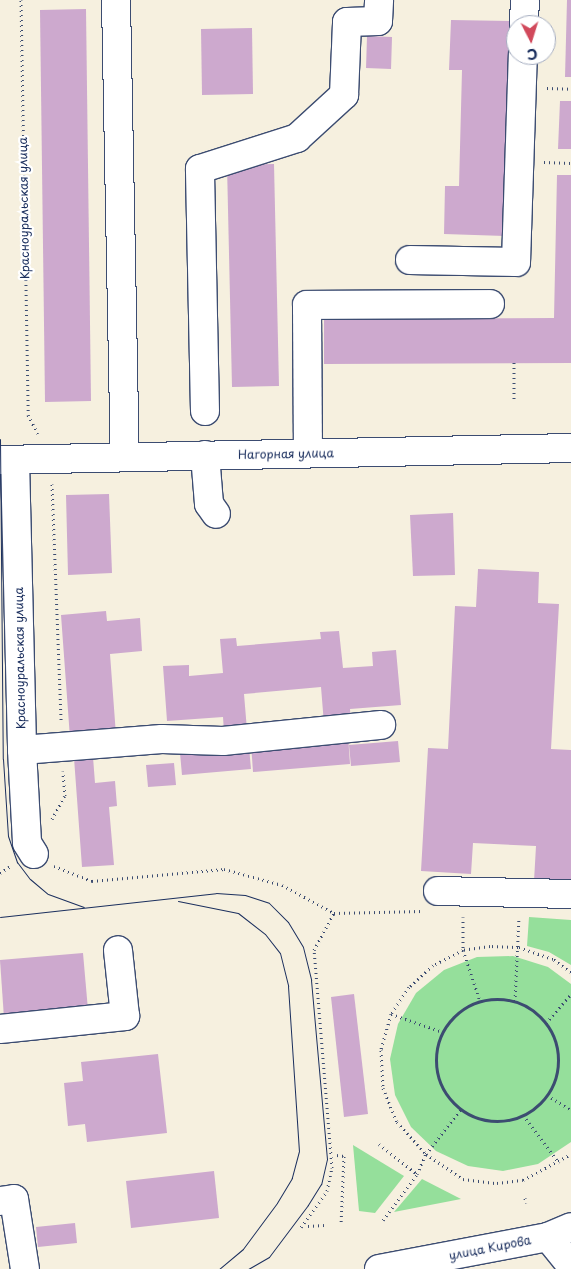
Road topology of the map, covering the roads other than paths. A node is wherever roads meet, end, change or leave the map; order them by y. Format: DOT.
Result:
graph roads {
  1 [pos="116,0"];
  2 [pos="379,0"];
  3 [pos="525,0"];
  4 [pos="524,15"];
  5 [pos="523,65"];
  6 [pos="410,260"];
  7 [pos="490,304"];
  8 [pos="205,411"];
  9 [pos="571,448"];
  10 [pos="308,454"];
  11 [pos="205,455"];
  12 [pos="125,457"];
  13 [pos="7,460"];
  14 [pos="216,514"];
  15 [pos="381,725"];
  16 [pos="15,756"];
  17 [pos="34,854"];
  18 [pos="438,891"];
  19 [pos="571,894"];
  20 [pos="118,950"];
  21 [pos="0,1029"];
  22 [pos="0,1201"];
  23 [pos="559,1232"];
  24 [pos="571,1265"];
  25 [pos="25,1269"];
  26 [pos="379,1269"];
  27 [pos="552,1269"];
  1 -- 12 [label="street"];
  2 -- 8 [label="street"];
  3 -- 4 [label="street"];
  5 -- 6 [label="street"];
  7 -- 10 [label="street"];
  9 -- 10 [label="street, Нагорная улица"];
  10 -- 11 [label="street, Нагорная улица"];
  11 -- 12 [label="street, Нагорная улица"];
  11 -- 14 [label="street"];
  12 -- 13 [label="street, Нагорная улица"];
  13 -- 16 [label="street, Красноуральская улица"];
  15 -- 16 [label="street"];
  16 -- 17 [label="street, Красноуральская улица"];
  18 -- 19 [label="street"];
  20 -- 21 [label="street"];
  22 -- 25 [label="street"];
  23 -- 24 [label="street"];
  23 -- 26 [label="street, улица Кирова"];
  23 -- 27 [label="street"];
}
